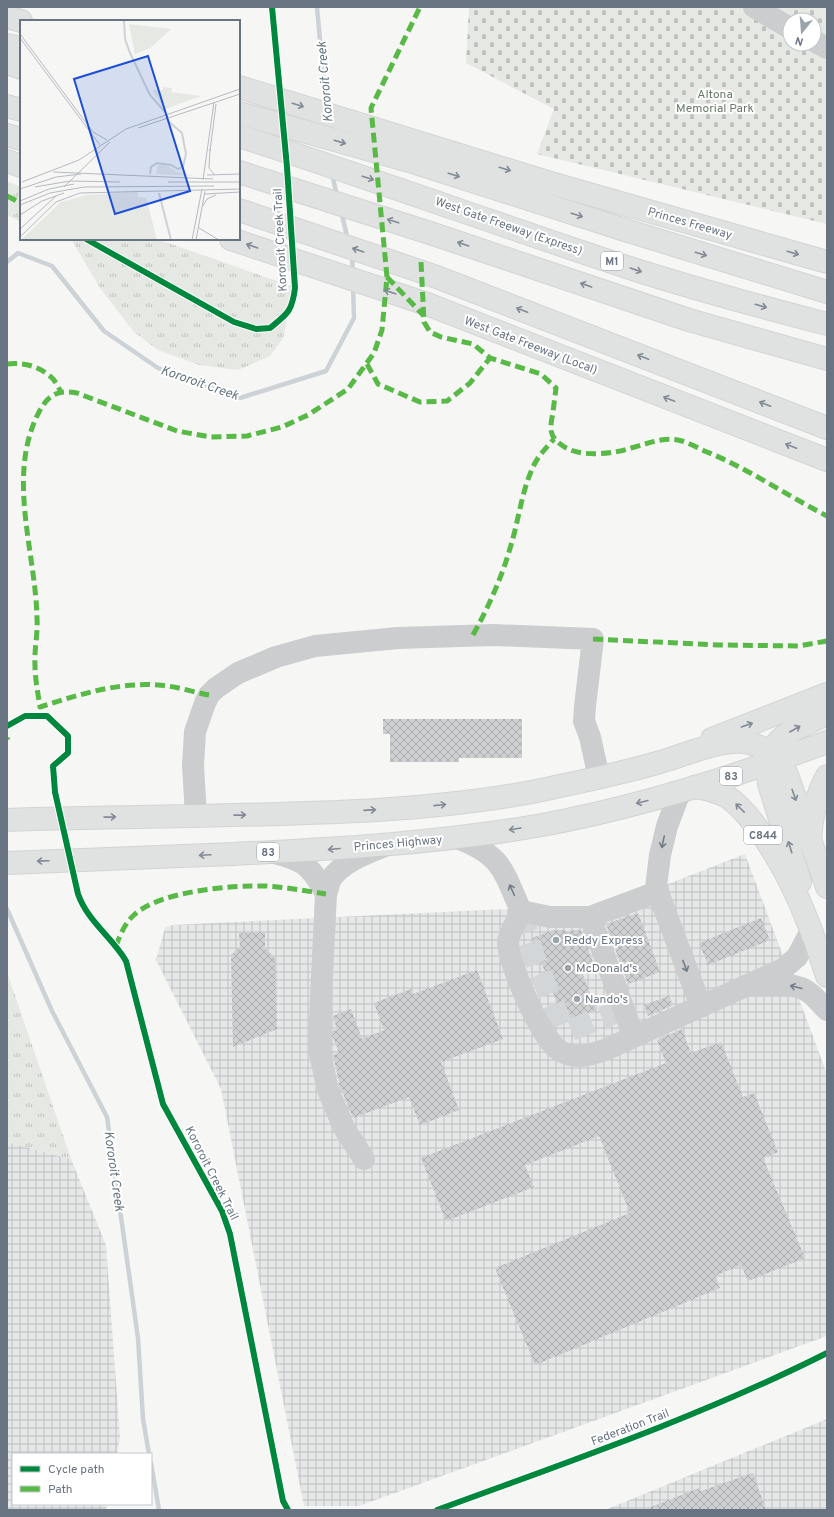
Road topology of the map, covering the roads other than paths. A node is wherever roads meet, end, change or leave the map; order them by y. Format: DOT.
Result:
graph roads {
  1 [pos="754,7"];
  2 [pos="7,17"];
  3 [pos="20,21"];
  4 [pos="782,23"];
  5 [pos="7,45"];
  6 [pos="20,48"];
  7 [pos="7,63"];
  8 [pos="20,68"];
  9 [pos="240,87"];
  10 [pos="7,106"];
  11 [pos="20,110"];
  12 [pos="240,113"];
  13 [pos="7,135"];
  14 [pos="245,138"];
  15 [pos="20,139"];
  16 [pos="7,162"];
  17 [pos="20,166"];
  18 [pos="240,172"];
  19 [pos="554,184"];
  20 [pos="240,210"];
  21 [pos="234,240"];
  22 [pos="827,262"];
  23 [pos="827,280"];
  24 [pos="827,292"];
  25 [pos="689,320"];
  26 [pos="827,324"];
  27 [pos="827,359"];
  28 [pos="827,373"];
  29 [pos="827,428"];
  30 [pos="827,460"];
  31 [pos="827,694"];
  32 [pos="827,714"];
  33 [pos="827,742"];
  34 [pos="772,758"];
  35 [pos="660,762"];
  36 [pos="827,776"];
  37 [pos="599,778"];
  38 [pos="687,790"];
  39 [pos="537,792"];
  40 [pos="196,816"];
  41 [pos="7,820"];
  42 [pos="564,820"];
  43 [pos="457,838"];
  44 [pos="810,841"];
  45 [pos="387,844"];
  46 [pos="271,852"];
  47 [pos="7,863"];
  48 [pos="827,888"];
  49 [pos="657,892"];
  50 [pos="326,894"];
  51 [pos="521,911"];
  52 [pos="590,917"];
  53 [pos="808,922"];
  54 [pos="827,976"];
  55 [pos="746,987"];
  56 [pos="701,1007"];
  57 [pos="827,1010"];
  58 [pos="634,1037"];
  59 [pos="364,1159"];
  1 -- 4 [label="lane"];
  2 -- 3 [label="main road"];
  5 -- 6 [label="main road"];
  7 -- 8 [label="main road"];
  9 -- 19 [label="main road, one-way"];
  10 -- 11 [label="main road"];
  12 -- 24 [label="main road, one-way"];
  13 -- 15 [label="main road"];
  14 -- 26 [label="main road, West Gate Freeway (Express) / M1, one-way"];
  16 -- 17 [label="main road"];
  25 -- 18 [label="main road, one-way"];
  19 -- 22 [label="main road, Princes Freeway, one-way"];
  19 -- 23 [label="main road"];
  29 -- 20 [label="main road, one-way"];
  30 -- 21 [label="main road, West Gate Freeway (Local), one-way"];
  25 -- 27 [label="main road"];
  25 -- 28 [label="main road"];
  35 -- 31 [label="main road, one-way"];
  34 -- 32 [label="main road, one-way"];
  33 -- 34 [label="main road, Princes Highway"];
  34 -- 35 [label="main road"];
  34 -- 38 [label="main road, Princes Highway / 83"];
  34 -- 44 [label="main road, one-way"];
  53 -- 34 [label="main road, C844, one-way"];
  35 -- 37 [label="main road"];
  36 -- 44 [label="main road"];
  37 -- 39 [label="main road"];
  37 -- 40 [label="lane"];
  38 -- 42 [label="main road, Princes Highway / 83, one-way"];
  38 -- 49 [label="lane, one-way"];
  53 -- 38 [label="main road, C844, one-way"];
  40 -- 39 [label="main road, one-way"];
  39 -- 42 [label="main road"];
  41 -- 40 [label="main road, one-way"];
  42 -- 43 [label="main road, Princes Highway / 83, one-way"];
  43 -- 45 [label="main road, Princes Highway / 83"];
  51 -- 43 [label="lane, one-way"];
  44 -- 48 [label="main road"];
  45 -- 46 [label="main road, Princes Highway / 83, one-way"];
  45 -- 50 [label="lane"];
  46 -- 47 [label="main road, Princes Highway / 83, one-way"];
  46 -- 50 [label="lane"];
  49 -- 52 [label="lane"];
  49 -- 56 [label="lane, one-way"];
  50 -- 59 [label="lane"];
  51 -- 52 [label="lane"];
  51 -- 58 [label="lane"];
  52 -- 58 [label="lane"];
  53 -- 54 [label="main road, C844"];
  53 -- 55 [label="lane"];
  55 -- 56 [label="lane"];
  57 -- 55 [label="lane, one-way"];
  56 -- 58 [label="lane"];
}
